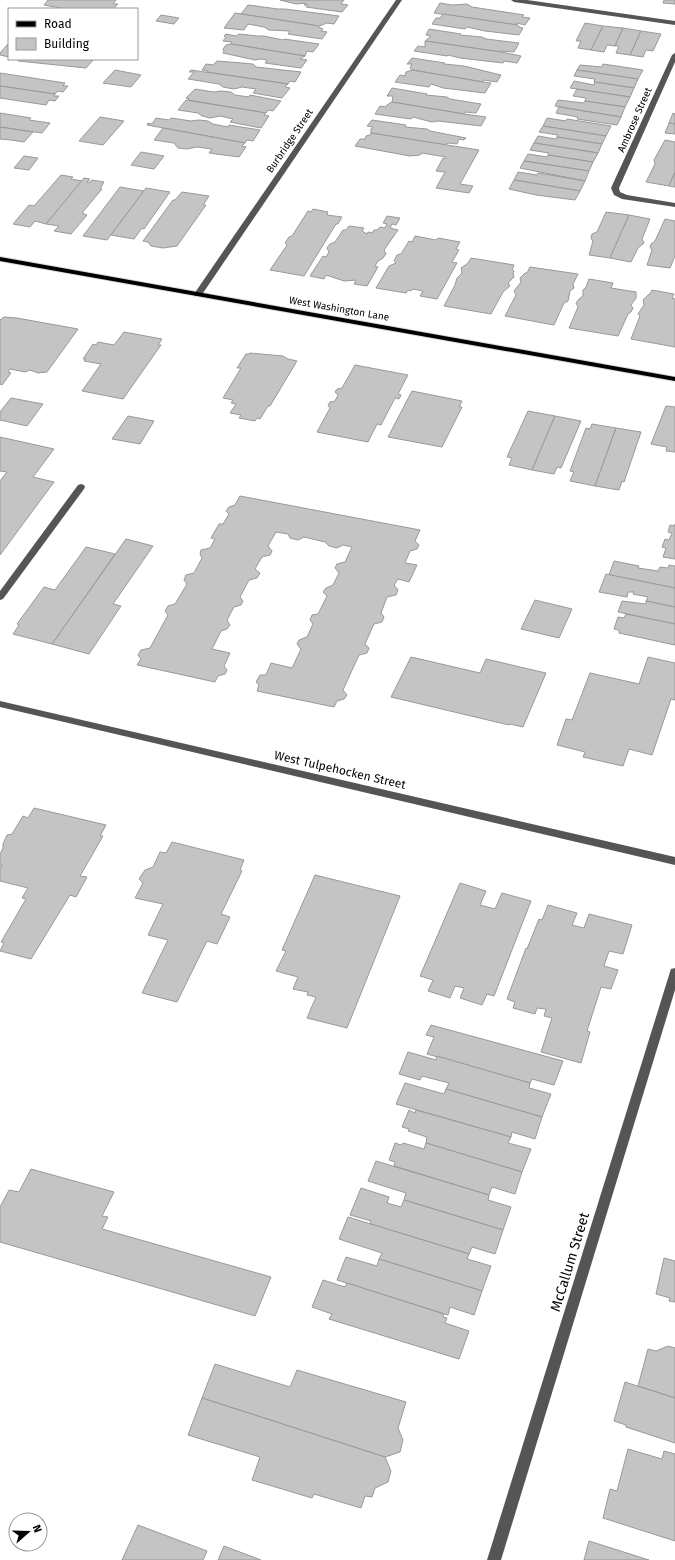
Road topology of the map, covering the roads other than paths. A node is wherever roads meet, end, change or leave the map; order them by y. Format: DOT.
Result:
graph roads {
  1 [pos="399,0"];
  2 [pos="514,0"];
  3 [pos="675,23"];
  4 [pos="675,55"];
  5 [pos="675,205"];
  6 [pos="0,259"];
  7 [pos="198,294"];
  8 [pos="675,379"];
  9 [pos="81,487"];
  10 [pos="0,597"];
  11 [pos="0,704"];
  12 [pos="675,861"];
  13 [pos="675,972"];
  14 [pos="494,1560"];
  1 -- 7 [label="street, Burbridge Street"];
  2 -- 3 [label="street"];
  4 -- 5 [label="street, Ambrose Street"];
  6 -- 7 [label="main road, West Washington Lane"];
  7 -- 8 [label="main road, West Washington Lane"];
  9 -- 10 [label="street"];
  11 -- 12 [label="street, West Tulpehocken Street"];
  13 -- 14 [label="street, McCallum Street"];
}
